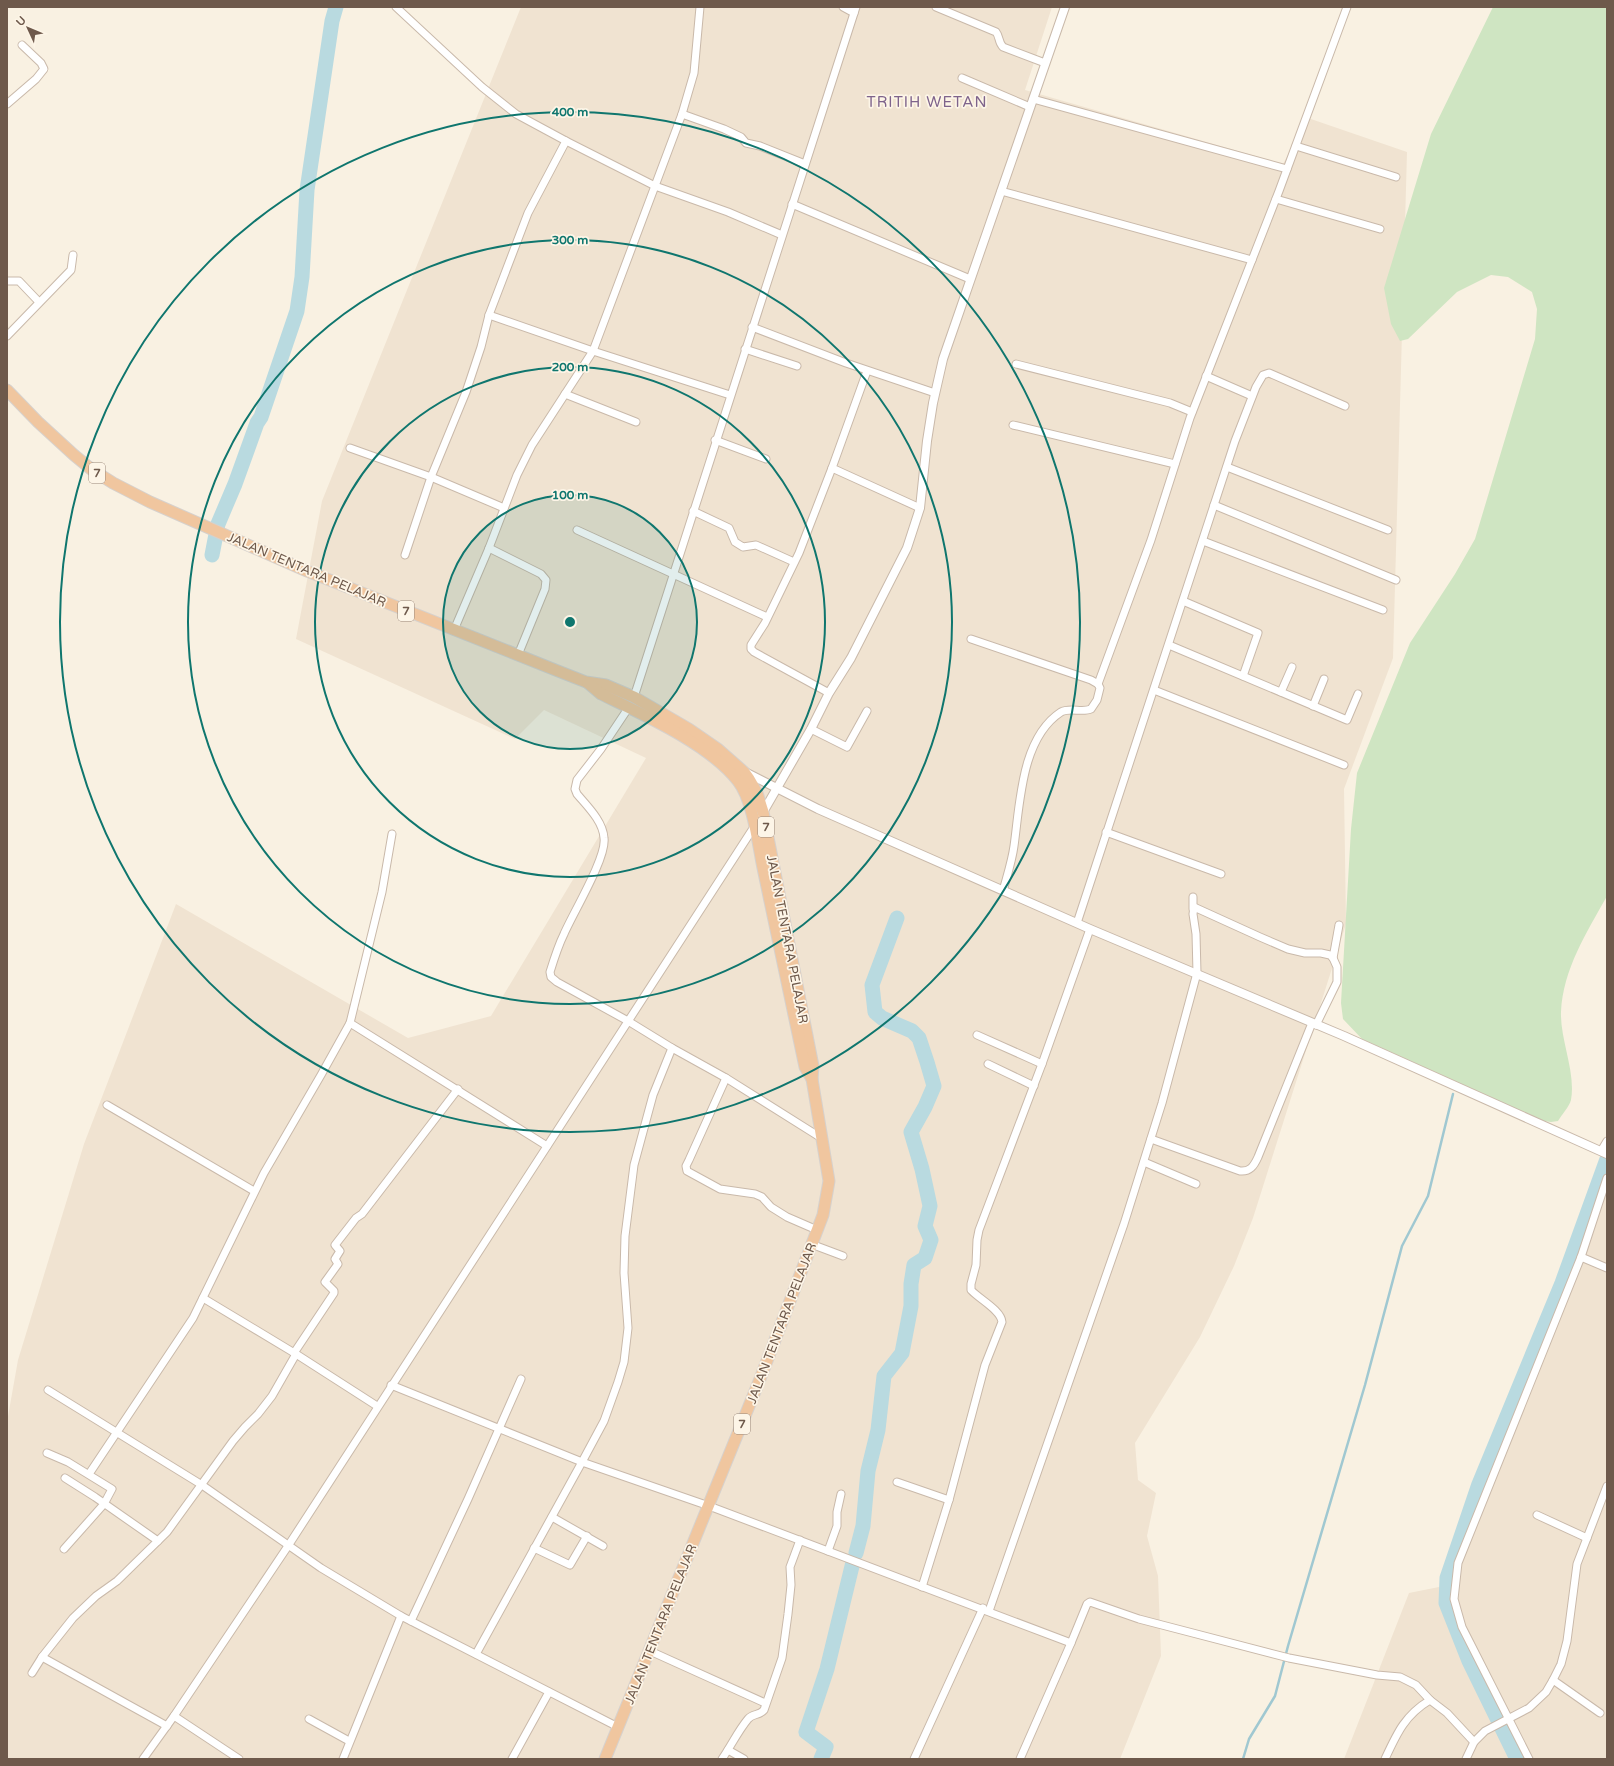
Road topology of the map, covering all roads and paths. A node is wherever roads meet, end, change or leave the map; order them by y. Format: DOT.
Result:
graph roads {
  1 [pos="396,7"];
  2 [pos="700,7"];
  3 [pos="843,7"];
  4 [pos="936,7"];
  5 [pos="1065,7"];
  6 [pos="1347,7"];
  7 [pos="855,10"];
  8 [pos="22,44"];
  9 [pos="1045,63"];
  10 [pos="962,78"];
  11 [pos="1033,99"];
  12 [pos="7,104"];
  13 [pos="1030,107"];
  14 [pos="682,114"];
  15 [pos="566,141"];
  16 [pos="1296,146"];
  17 [pos="805,164"];
  18 [pos="1287,169"];
  19 [pos="1396,176"];
  20 [pos="655,186"];
  21 [pos="1001,191"];
  22 [pos="1276,199"];
  23 [pos="792,204"];
  24 [pos="1380,229"];
  25 [pos="782,235"];
  26 [pos="72,255"];
  27 [pos="1252,260"];
  28 [pos="970,279"];
  29 [pos="7,281"];
  30 [pos="39,302"];
  31 [pos="489,315"];
  32 [pos="752,327"];
  33 [pos="7,336"];
  34 [pos="745,349"];
  35 [pos="593,351"];
  36 [pos="1016,364"];
  37 [pos="797,366"];
  38 [pos="867,371"];
  39 [pos="1206,376"];
  40 [pos="7,390"];
  41 [pos="935,393"];
  42 [pos="565,394"];
  43 [pos="730,395"];
  44 [pos="1252,396"];
  45 [pos="1345,406"];
  46 [pos="1192,412"];
  47 [pos="636,422"];
  48 [pos="1013,425"];
  49 [pos="715,440"];
  50 [pos="350,448"];
  51 [pos="766,459"];
  52 [pos="1175,464"];
  53 [pos="1227,467"];
  54 [pos="832,468"];
  55 [pos="431,477"];
  56 [pos="1214,505"];
  57 [pos="504,508"];
  58 [pos="920,508"];
  59 [pos="693,511"];
  60 [pos="577,530"];
  61 [pos="1388,530"];
  62 [pos="1203,540"];
  63 [pos="489,548"];
  64 [pos="405,555"];
  65 [pos="794,562"];
  66 [pos="673,574"];
  67 [pos="1396,580"];
  68 [pos="1183,601"];
  69 [pos="1383,610"];
  70 [pos="767,618"];
  71 [pos="454,630"];
  72 [pos="971,639"];
  73 [pos="1169,645"];
  74 [pos="518,655"];
  75 [pos="1292,667"];
  76 [pos="1243,676"];
  77 [pos="1324,680"];
  78 [pos="1098,684"];
  79 [pos="1154,690"];
  80 [pos="1282,692"];
  81 [pos="829,693"];
  82 [pos="1358,694"];
  83 [pos="631,702"];
  84 [pos="1313,706"];
  85 [pos="867,711"];
  86 [pos="811,729"];
  87 [pos="1344,765"];
  88 [pos="730,772"];
  89 [pos="744,772"];
  90 [pos="777,788"];
  91 [pos="763,812"];
  92 [pos="754,826"];
  93 [pos="1106,832"];
  94 [pos="392,834"];
  95 [pos="1221,874"];
  96 [pos="1004,891"];
  97 [pos="1193,897"];
  98 [pos="1193,909"];
  99 [pos="1077,923"];
  100 [pos="1340,924"];
  101 [pos="1090,929"];
  102 [pos="1333,958"];
  103 [pos="1197,973"];
  104 [pos="628,1021"];
  105 [pos="350,1022"];
  106 [pos="1315,1025"];
  107 [pos="977,1035"];
  108 [pos="672,1048"];
  109 [pos="988,1064"];
  110 [pos="1042,1064"];
  111 [pos="726,1078"];
  112 [pos="812,1079"];
  113 [pos="1034,1086"];
  114 [pos="458,1089"];
  115 [pos="107,1105"];
  116 [pos="1151,1139"];
  117 [pos="824,1140"];
  118 [pos="1607,1141"];
  119 [pos="547,1146"];
  120 [pos="1604,1152"];
  121 [pos="1144,1162"];
  122 [pos="1607,1178"];
  123 [pos="1196,1184"];
  124 [pos="254,1191"];
  125 [pos="817,1230"];
  126 [pos="811,1244"];
  127 [pos="843,1256"];
  128 [pos="1581,1257"];
  129 [pos="1607,1268"];
  130 [pos="204,1298"];
  131 [pos="295,1353"];
  132 [pos="521,1379"];
  133 [pos="391,1385"];
  134 [pos="48,1390"];
  135 [pos="377,1406"];
  136 [pos="499,1428"];
  137 [pos="118,1432"];
  138 [pos="47,1453"];
  139 [pos="582,1462"];
  140 [pos="89,1474"];
  141 [pos="65,1478"];
  142 [pos="897,1482"];
  143 [pos="202,1485"];
  144 [pos="1607,1486"];
  145 [pos="841,1494"];
  146 [pos="949,1500"];
  147 [pos="104,1504"];
  148 [pos="709,1506"];
  149 [pos="1537,1515"];
  150 [pos="552,1517"];
  151 [pos="587,1536"];
  152 [pos="1587,1538"];
  153 [pos="800,1540"];
  154 [pos="158,1541"];
  155 [pos="288,1546"];
  156 [pos="604,1546"];
  157 [pos="534,1548"];
  158 [pos="64,1549"];
  159 [pos="828,1551"];
  160 [pos="922,1587"];
  161 [pos="986,1610"];
  162 [pos="401,1616"];
  163 [pos="411,1621"];
  164 [pos="1072,1644"];
  165 [pos="650,1650"];
  166 [pos="476,1654"];
  167 [pos="42,1657"];
  168 [pos="32,1673"];
  169 [pos="1553,1680"];
  170 [pos="549,1692"];
  171 [pos="1430,1700"];
  172 [pos="766,1703"];
  173 [pos="1600,1713"];
  174 [pos="174,1716"];
  175 [pos="1508,1719"];
  176 [pos="309,1720"];
  177 [pos="167,1726"];
  178 [pos="618,1727"];
  179 [pos="349,1741"];
  180 [pos="1474,1742"];
  181 [pos="728,1750"];
  182 [pos="143,1759"];
  183 [pos="239,1759"];
  184 [pos="343,1759"];
  185 [pos="512,1759"];
  186 [pos="605,1759"];
  187 [pos="722,1759"];
  188 [pos="744,1759"];
  189 [pos="914,1759"];
  190 [pos="1020,1759"];
  191 [pos="1385,1759"];
  192 [pos="1466,1759"];
  193 [pos="1529,1759"];
  1 -- 15 [label="street"];
  2 -- 14 [label="street"];
  3 -- 7 [label="street"];
  4 -- 9 [label="street"];
  5 -- 9 [label="street"];
  6 -- 16 [label="street"];
  7 -- 17 [label="street"];
  8 -- 12 [label="street"];
  9 -- 11 [label="street"];
  10 -- 13 [label="street"];
  11 -- 13 [label="street"];
  11 -- 18 [label="street"];
  13 -- 21 [label="street"];
  14 -- 17 [label="street"];
  14 -- 20 [label="street"];
  15 -- 20 [label="street"];
  15 -- 31 [label="street"];
  16 -- 18 [label="street"];
  16 -- 19 [label="street"];
  17 -- 23 [label="street"];
  18 -- 22 [label="street"];
  20 -- 25 [label="street"];
  20 -- 35 [label="street"];
  21 -- 27 [label="street"];
  21 -- 28 [label="street"];
  22 -- 24 [label="street"];
  22 -- 27 [label="street"];
  23 -- 25 [label="street"];
  23 -- 28 [label="street"];
  25 -- 32 [label="street"];
  26 -- 30 [label="street"];
  27 -- 39 [label="street"];
  28 -- 41 [label="street"];
  29 -- 30 [label="street"];
  30 -- 33 [label="street"];
  31 -- 35 [label="street"];
  31 -- 55 [label="street"];
  32 -- 34 [label="street"];
  32 -- 38 [label="street"];
  34 -- 37 [label="street"];
  34 -- 43 [label="street"];
  35 -- 42 [label="street"];
  35 -- 43 [label="street"];
  36 -- 46 [label="street"];
  38 -- 41 [label="street"];
  38 -- 54 [label="street"];
  39 -- 44 [label="street"];
  39 -- 46 [label="street"];
  40 -- 71 [label="highway, JALAN TENTARA PELAJAR / 7"];
  41 -- 58 [label="street"];
  42 -- 47 [label="street"];
  42 -- 57 [label="street"];
  43 -- 49 [label="street"];
  44 -- 45 [label="street"];
  44 -- 53 [label="street"];
  46 -- 52 [label="street"];
  48 -- 52 [label="street"];
  49 -- 51 [label="street"];
  49 -- 59 [label="street"];
  50 -- 55 [label="street"];
  52 -- 78 [label="street"];
  53 -- 56 [label="street"];
  53 -- 61 [label="street"];
  54 -- 58 [label="street"];
  54 -- 65 [label="street"];
  55 -- 57 [label="street"];
  55 -- 64 [label="street"];
  56 -- 62 [label="street"];
  56 -- 67 [label="street"];
  57 -- 63 [label="street"];
  58 -- 81 [label="street"];
  59 -- 65 [label="street"];
  59 -- 66 [label="street"];
  60 -- 66 [label="street"];
  62 -- 68 [label="street"];
  62 -- 69 [label="street"];
  63 -- 71 [label="street"];
  63 -- 74 [label="street"];
  65 -- 70 [label="street"];
  66 -- 70 [label="street"];
  66 -- 83 [label="street"];
  68 -- 73 [label="street"];
  68 -- 76 [label="street"];
  70 -- 81 [label="street"];
  71 -- 74 [label="highway, JALAN TENTARA PELAJAR / 7"];
  72 -- 78 [label="street"];
  73 -- 76 [label="street"];
  73 -- 79 [label="street"];
  74 -- 83 [label="highway, JALAN TENTARA PELAJAR / 7"];
  75 -- 80 [label="street"];
  76 -- 80 [label="street"];
  77 -- 84 [label="street"];
  78 -- 96 [label="street"];
  79 -- 87 [label="street"];
  79 -- 93 [label="street"];
  80 -- 84 [label="street"];
  81 -- 86 [label="street"];
  82 -- 84 [label="street"];
  83 -- 88 [label="highway, JALAN TENTARA PELAJAR / 7"];
  83 -- 89 [label="highway, JALAN TENTARA PELAJAR / 7"];
  83 -- 104 [label="street"];
  85 -- 86 [label="street"];
  86 -- 90 [label="street"];
  88 -- 89 [label="street"];
  88 -- 92 [label="highway, JALAN TENTARA PELAJAR / 7"];
  89 -- 90 [label="street"];
  89 -- 91 [label="highway, JALAN TENTARA PELAJAR / 7"];
  90 -- 91 [label="street"];
  90 -- 96 [label="street"];
  91 -- 92 [label="street"];
  91 -- 112 [label="highway, JALAN TENTARA PELAJAR / 7"];
  92 -- 104 [label="street"];
  92 -- 112 [label="highway, JALAN TENTARA PELAJAR / 7"];
  93 -- 95 [label="street"];
  93 -- 99 [label="street"];
  94 -- 105 [label="street"];
  96 -- 99 [label="street"];
  97 -- 98 [label="street"];
  98 -- 102 [label="street"];
  98 -- 103 [label="street"];
  99 -- 101 [label="street"];
  100 -- 102 [label="street"];
  101 -- 103 [label="street"];
  101 -- 110 [label="street"];
  102 -- 106 [label="street"];
  103 -- 106 [label="street"];
  103 -- 116 [label="street"];
  104 -- 108 [label="street"];
  104 -- 119 [label="street"];
  105 -- 114 [label="street"];
  105 -- 124 [label="street"];
  106 -- 116 [label="street"];
  106 -- 120 [label="street"];
  107 -- 110 [label="street"];
  108 -- 111 [label="street"];
  108 -- 139 [label="street"];
  109 -- 113 [label="street"];
  110 -- 113 [label="street"];
  111 -- 117 [label="street"];
  111 -- 125 [label="street"];
  112 -- 117 [label="highway, JALAN TENTARA PELAJAR / 7"];
  113 -- 146 [label="street"];
  114 -- 119 [label="street"];
  114 -- 131 [label="street"];
  115 -- 124 [label="street"];
  116 -- 121 [label="street"];
  117 -- 125 [label="highway, JALAN TENTARA PELAJAR / 7"];
  118 -- 120 [label="street"];
  119 -- 133 [label="street"];
  121 -- 123 [label="street"];
  121 -- 161 [label="street"];
  122 -- 128 [label="street"];
  124 -- 130 [label="street"];
  125 -- 126 [label="highway, JALAN TENTARA PELAJAR / 7"];
  126 -- 127 [label="street"];
  126 -- 148 [label="highway, JALAN TENTARA PELAJAR / 7"];
  128 -- 129 [label="street"];
  128 -- 175 [label="street"];
  130 -- 131 [label="street"];
  130 -- 137 [label="street"];
  131 -- 135 [label="street"];
  131 -- 143 [label="street"];
  132 -- 136 [label="street"];
  133 -- 135 [label="street"];
  133 -- 136 [label="street"];
  134 -- 137 [label="street"];
  135 -- 155 [label="street"];
  136 -- 139 [label="street"];
  136 -- 163 [label="street"];
  137 -- 140 [label="street"];
  137 -- 143 [label="street"];
  138 -- 140 [label="street"];
  139 -- 148 [label="street"];
  139 -- 150 [label="street"];
  140 -- 147 [label="street"];
  141 -- 147 [label="street"];
  142 -- 146 [label="street"];
  143 -- 154 [label="street"];
  143 -- 155 [label="street"];
  144 -- 152 [label="street"];
  145 -- 159 [label="street"];
  146 -- 160 [label="street"];
  147 -- 154 [label="street"];
  147 -- 158 [label="street"];
  148 -- 153 [label="street"];
  148 -- 165 [label="highway, JALAN TENTARA PELAJAR / 7"];
  149 -- 152 [label="street"];
  150 -- 151 [label="street"];
  150 -- 157 [label="street"];
  151 -- 156 [label="street"];
  151 -- 157 [label="street"];
  152 -- 169 [label="street"];
  153 -- 159 [label="street"];
  153 -- 172 [label="street"];
  154 -- 167 [label="street"];
  155 -- 162 [label="street"];
  155 -- 174 [label="street"];
  157 -- 166 [label="street"];
  159 -- 160 [label="street"];
  160 -- 161 [label="street"];
  161 -- 164 [label="street"];
  161 -- 189 [label="street"];
  162 -- 163 [label="street"];
  162 -- 179 [label="street"];
  163 -- 166 [label="street"];
  164 -- 171 [label="street"];
  164 -- 190 [label="street"];
  165 -- 172 [label="street"];
  165 -- 178 [label="highway, JALAN TENTARA PELAJAR / 7"];
  166 -- 170 [label="street"];
  167 -- 168 [label="street"];
  167 -- 177 [label="street"];
  169 -- 173 [label="street"];
  169 -- 175 [label="street"];
  170 -- 178 [label="street"];
  170 -- 185 [label="street"];
  171 -- 180 [label="street"];
  171 -- 191 [label="street"];
  172 -- 181 [label="street"];
  174 -- 177 [label="street"];
  174 -- 183 [label="street"];
  175 -- 180 [label="street"];
  175 -- 193 [label="street"];
  176 -- 179 [label="street"];
  177 -- 182 [label="street"];
  178 -- 186 [label="highway, JALAN TENTARA PELAJAR / 7"];
  179 -- 184 [label="street"];
  180 -- 192 [label="street"];
  181 -- 187 [label="street"];
  181 -- 188 [label="street"];
}
